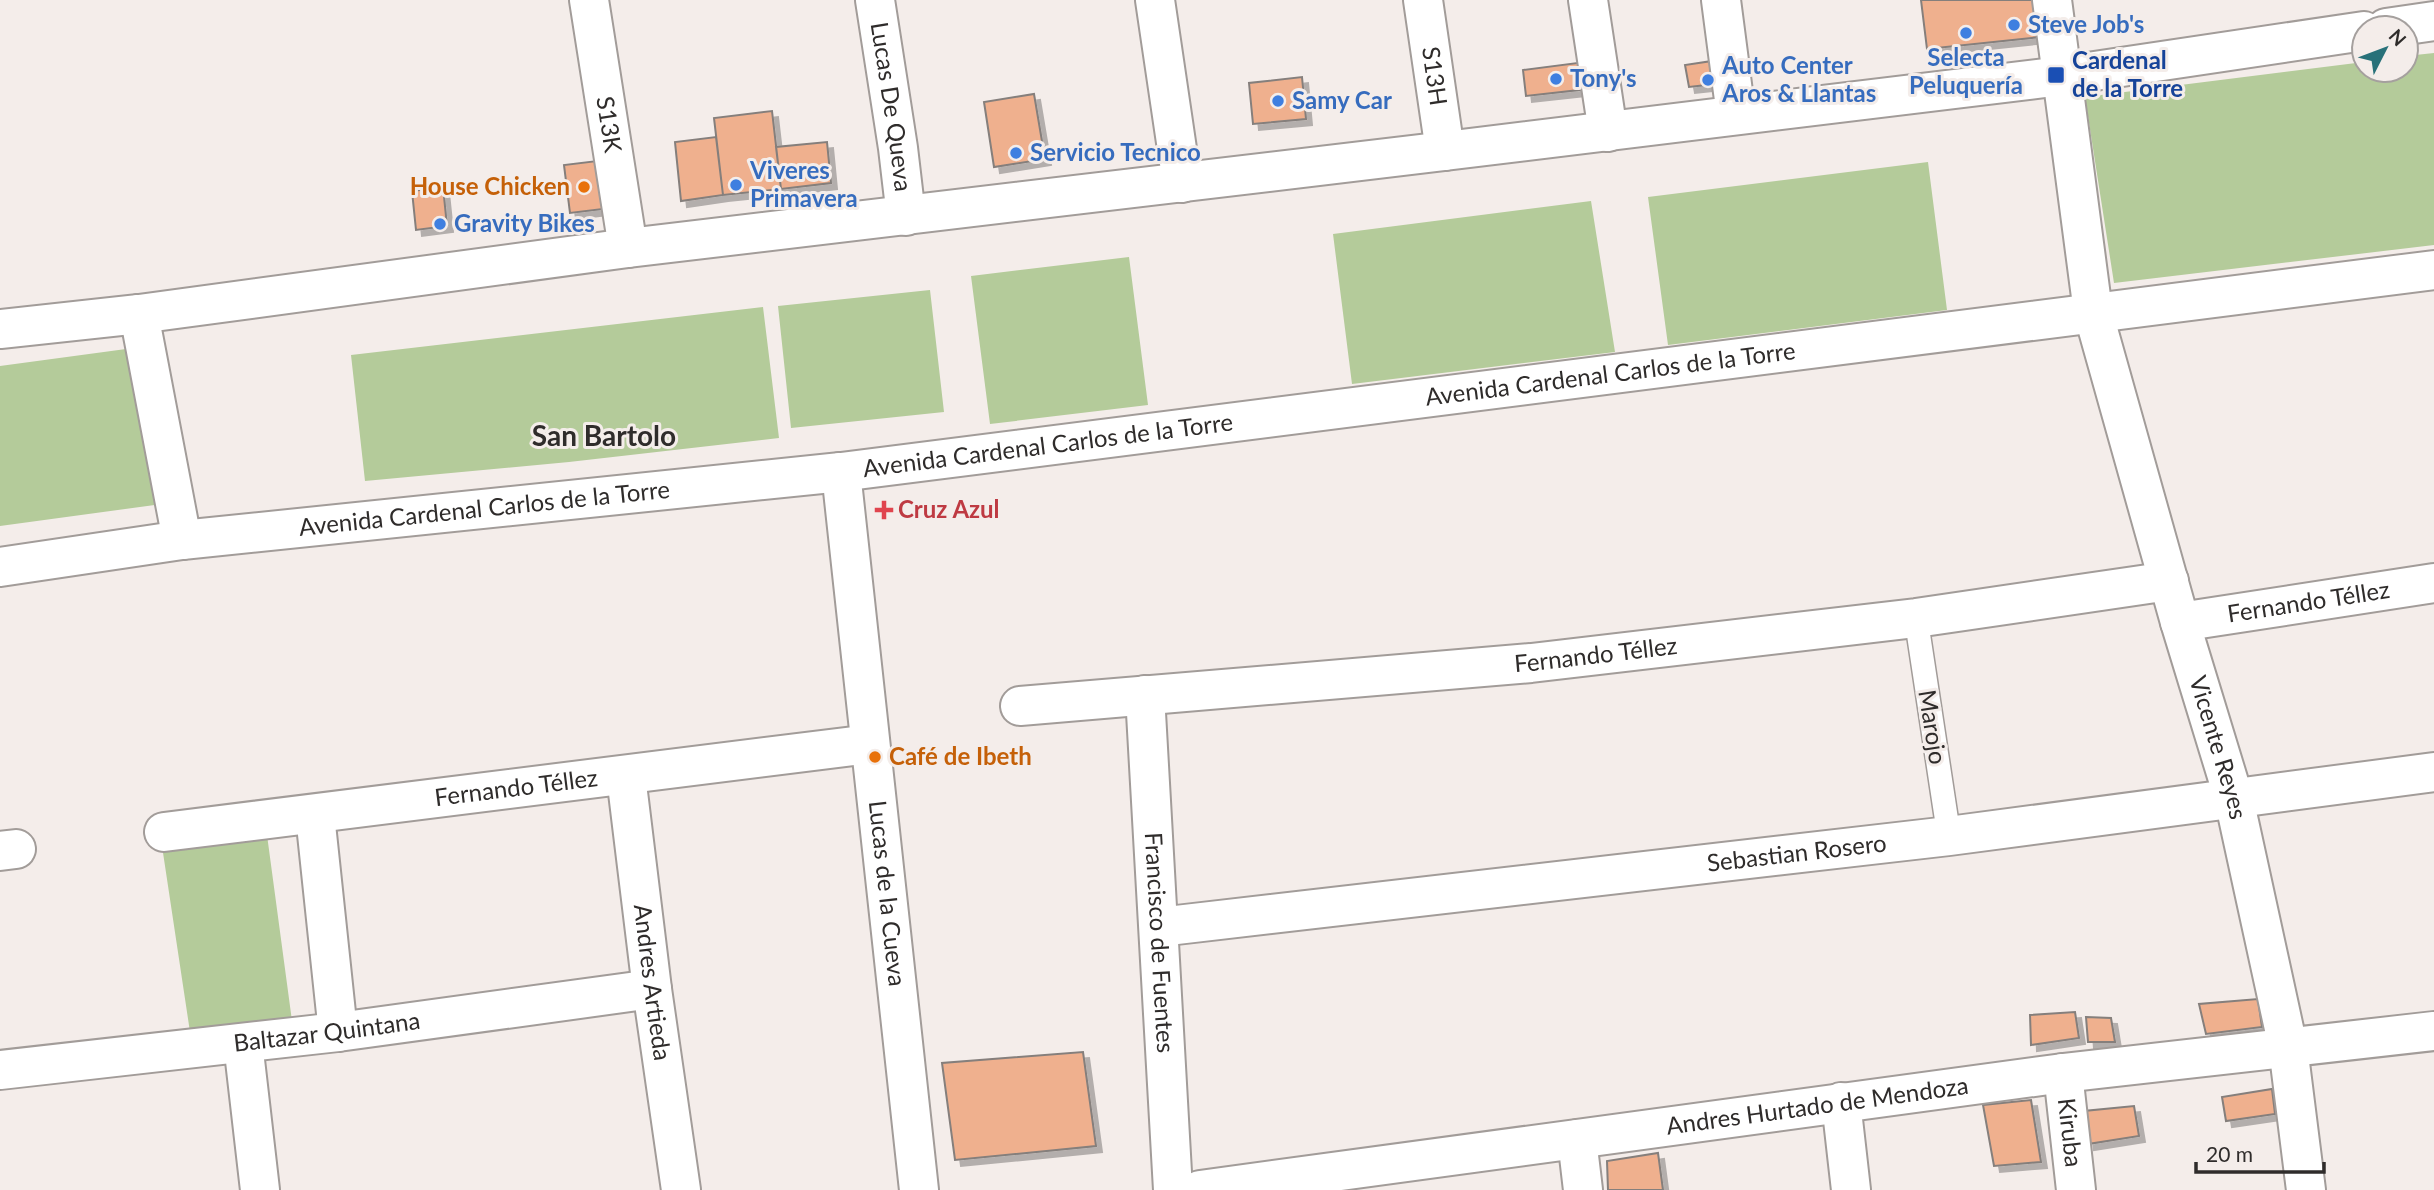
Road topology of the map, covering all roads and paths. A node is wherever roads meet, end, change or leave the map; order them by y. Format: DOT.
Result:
graph roads {
  1 [pos="589,0"];
  2 [pos="875,0"];
  3 [pos="1155,0"];
  4 [pos="1423,0"];
  5 [pos="1588,0"];
  6 [pos="1721,0"];
  7 [pos="2052,0"];
  8 [pos="2350,33"];
  9 [pos="2062,76"];
  10 [pos="1737,115"];
  11 [pos="1608,131"];
  12 [pos="1445,151"];
  13 [pos="1182,183"];
  14 [pos="906,216"];
  15 [pos="628,248"];
  16 [pos="2434,270"];
  17 [pos="2094,312"];
  18 [pos="139,314"];
  19 [pos="0,329"];
  20 [pos="841,472"];
  21 [pos="182,540"];
  22 [pos="0,566"];
  23 [pos="2169,581"];
  24 [pos="2434,583"];
  25 [pos="1916,618"];
  26 [pos="2180,622"];
  27 [pos="1144,695"];
  28 [pos="1020,706"];
  29 [pos="870,744"];
  30 [pos="2434,772"];
  31 [pos="626,776"];
  32 [pos="2234,799"];
  33 [pos="315,814"];
  34 [pos="163,832"];
  35 [pos="1949,836"];
  36 [pos="1159,927"];
  37 [pos="652,989"];
  38 [pos="2434,1031"];
  39 [pos="338,1032"];
  40 [pos="243,1043"];
  41 [pos="2288,1047"];
  42 [pos="0,1070"];
  43 [pos="2063,1073"];
  44 [pos="1841,1102"];
  45 [pos="1577,1139"];
  46 [pos="1370,1179"];
  47 [pos="260,1190"];
  48 [pos="681,1190"];
  49 [pos="919,1190"];
  50 [pos="1173,1190"];
  51 [pos="1200,1190"];
  52 [pos="1583,1190"];
  53 [pos="1851,1190"];
  54 [pos="2076,1190"];
  55 [pos="2306,1190"];
  1 -- 15 [label="street, S13K"];
  2 -- 14 [label="street, Lucas De Queva"];
  3 -- 13 [label="street"];
  4 -- 12 [label="street, S13H"];
  5 -- 11 [label="street"];
  6 -- 10 [label="street"];
  7 -- 9 [label="street"];
  8 -- 9 [label="street"];
  9 -- 10 [label="street"];
  9 -- 17 [label="street"];
  10 -- 11 [label="street"];
  11 -- 12 [label="street"];
  12 -- 13 [label="street"];
  13 -- 14 [label="street"];
  14 -- 15 [label="street"];
  15 -- 18 [label="street"];
  16 -- 17 [label="street, Avenida Cardenal Carlos de la Torre"];
  17 -- 20 [label="street, Avenida Cardenal Carlos de la Torre"];
  17 -- 23 [label="street, Vicente Reyes"];
  18 -- 19 [label="street"];
  18 -- 21 [label="street"];
  20 -- 21 [label="street, Avenida Cardenal Carlos de la Torre"];
  20 -- 29 [label="street, Lucas de la Cueva"];
  21 -- 22 [label="street, Avenida Cardenal Carlos de la Torre"];
  23 -- 25 [label="street, Fernando Téllez"];
  23 -- 26 [label="street, Vicente Reyes"];
  24 -- 26 [label="street, Fernando Téllez"];
  25 -- 27 [label="street, Fernando Téllez"];
  25 -- 35 [label="lane, Marojo"];
  26 -- 32 [label="street, Vicente Reyes"];
  27 -- 28 [label="street, Fernando Téllez"];
  27 -- 36 [label="street, Francisco de Fuentes"];
  29 -- 31 [label="street, Fernando Téllez"];
  29 -- 49 [label="street, Lucas de la Cueva"];
  30 -- 32 [label="street, Sebastian Rosero"];
  31 -- 33 [label="street, Fernando Téllez"];
  31 -- 37 [label="street, Andres Artieda"];
  32 -- 35 [label="street, Sebastian Rosero"];
  32 -- 41 [label="street, Vicente Reyes"];
  33 -- 34 [label="street, Fernando Téllez"];
  33 -- 39 [label="street"];
  35 -- 36 [label="street, Sebastian Rosero"];
  36 -- 50 [label="street, Francisco de Fuentes"];
  37 -- 39 [label="street, Baltazar Quintana"];
  37 -- 48 [label="street, Andres Artieda"];
  38 -- 41 [label="street, Andres Hurtado de Mendoza"];
  39 -- 40 [label="street, Baltazar Quintana"];
  40 -- 42 [label="street, Baltazar Quintana"];
  40 -- 47 [label="street"];
  41 -- 43 [label="street, Andres Hurtado de Mendoza"];
  41 -- 55 [label="street, Vicente Reyes"];
  43 -- 44 [label="street, Andres Hurtado de Mendoza"];
  43 -- 54 [label="street, Kiruba"];
  44 -- 45 [label="street, Andres Hurtado de Mendoza"];
  44 -- 53 [label="street"];
  45 -- 46 [label="street, Andres Hurtado de Mendoza"];
  45 -- 52 [label="street"];
  46 -- 51 [label="street, Andres Hurtado de Mendoza"];
}
